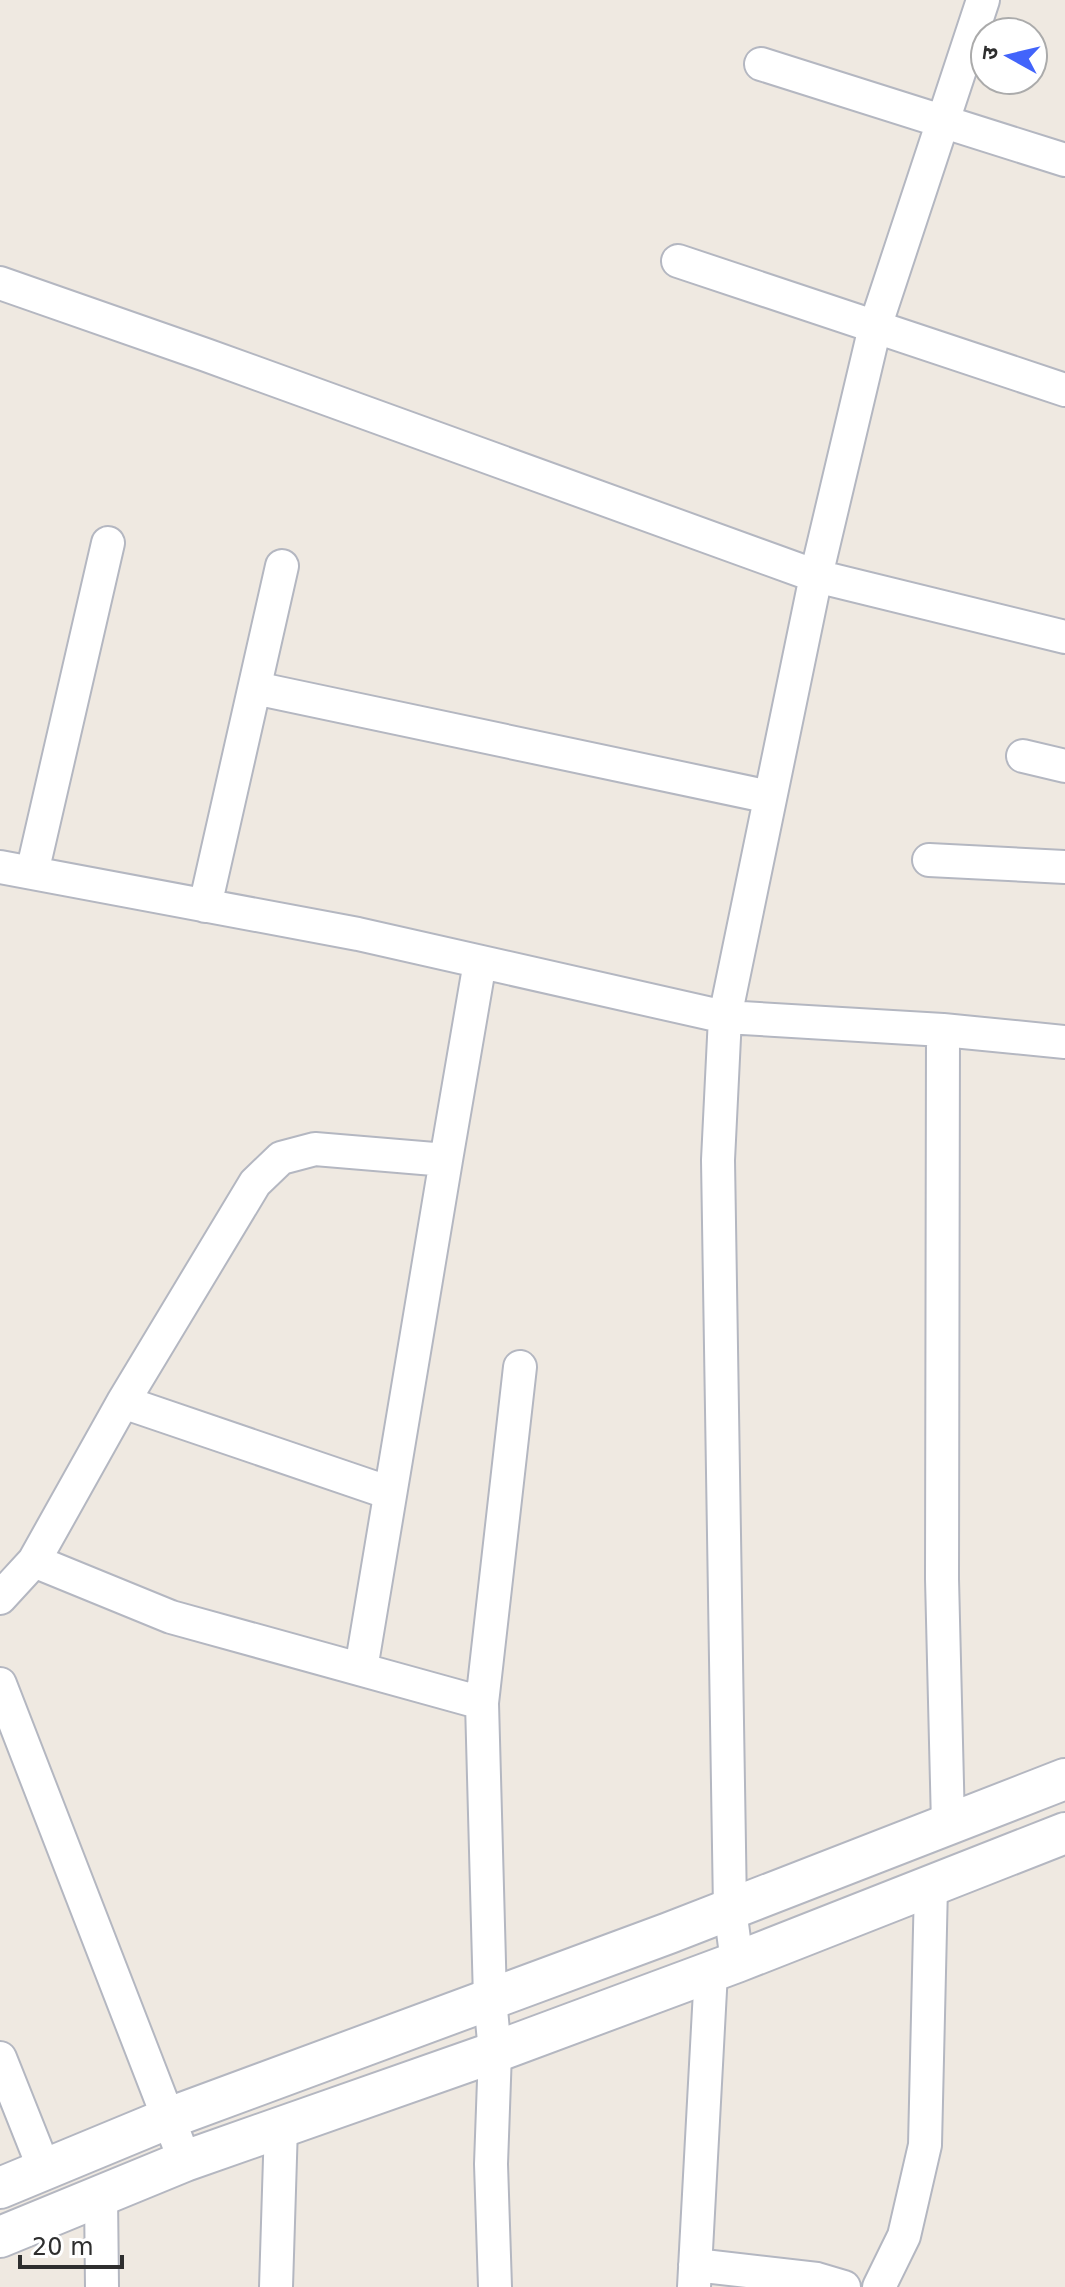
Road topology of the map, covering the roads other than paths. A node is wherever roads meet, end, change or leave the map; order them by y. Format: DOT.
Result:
graph roads {
  1 [pos="983,0"];
  2 [pos="761,64"];
  3 [pos="943,121"];
  4 [pos="1065,160"];
  5 [pos="678,261"];
  6 [pos="0,283"];
  7 [pos="875,327"];
  8 [pos="1065,390"];
  9 [pos="108,543"];
  10 [pos="282,566"];
  11 [pos="816,576"];
  12 [pos="1065,637"];
  13 [pos="255,688"];
  14 [pos="1023,756"];
  15 [pos="1065,766"];
  16 [pos="770,797"];
  17 [pos="929,860"];
  18 [pos="0,867"];
  19 [pos="1065,867"];
  20 [pos="32,873"];
  21 [pos="205,906"];
  22 [pos="480,962"];
  23 [pos="725,1017"];
  24 [pos="943,1030"];
  25 [pos="1065,1042"];
  26 [pos="446,1160"];
  27 [pos="520,1367"];
  28 [pos="123,1402"];
  29 [pos="390,1493"];
  30 [pos="34,1561"];
  31 [pos="0,1598"];
  32 [pos="361,1669"];
  33 [pos="0,1684"];
  34 [pos="482,1703"];
  35 [pos="1065,1779"];
  36 [pos="948,1824"];
  37 [pos="1065,1833"];
  38 [pos="931,1886"];
  39 [pos="730,1909"];
  40 [pos="724,1967"];
  41 [pos="490,1999"];
  42 [pos="495,2052"];
  43 [pos="0,2058"];
  44 [pos="169,2118"];
  45 [pos="281,2126"];
  46 [pos="185,2161"];
  47 [pos="45,2171"];
  48 [pos="0,2188"];
  49 [pos="101,2195"];
  50 [pos="0,2237"];
  51 [pos="695,2276"];
  52 [pos="102,2287"];
  53 [pos="276,2287"];
  54 [pos="495,2287"];
  55 [pos="844,2287"];
  56 [pos="879,2287"];
  1 -- 3 [label="street"];
  2 -- 3 [label="street"];
  3 -- 4 [label="street"];
  3 -- 7 [label="street"];
  5 -- 7 [label="street"];
  6 -- 11 [label="street"];
  7 -- 8 [label="street"];
  7 -- 11 [label="street"];
  9 -- 20 [label="street"];
  10 -- 13 [label="street"];
  11 -- 12 [label="street"];
  11 -- 16 [label="street"];
  13 -- 16 [label="street"];
  13 -- 21 [label="street"];
  14 -- 15 [label="street"];
  16 -- 23 [label="street"];
  17 -- 19 [label="street"];
  18 -- 20 [label="street"];
  20 -- 21 [label="street"];
  21 -- 22 [label="street"];
  22 -- 23 [label="street"];
  22 -- 26 [label="street"];
  23 -- 24 [label="street"];
  23 -- 39 [label="street"];
  24 -- 25 [label="street"];
  24 -- 36 [label="street"];
  26 -- 28 [label="street"];
  26 -- 29 [label="street"];
  27 -- 34 [label="street"];
  28 -- 29 [label="street"];
  28 -- 30 [label="street"];
  29 -- 32 [label="street"];
  30 -- 31 [label="street"];
  30 -- 32 [label="street"];
  32 -- 34 [label="street"];
  33 -- 44 [label="street"];
  34 -- 41 [label="street"];
  35 -- 36 [label="street"];
  36 -- 39 [label="street"];
  37 -- 38 [label="street"];
  38 -- 40 [label="street"];
  38 -- 56 [label="street"];
  39 -- 40 [label="street"];
  39 -- 41 [label="street"];
  40 -- 42 [label="street"];
  40 -- 51 [label="street"];
  41 -- 42 [label="street"];
  41 -- 44 [label="street"];
  42 -- 45 [label="street"];
  42 -- 54 [label="street"];
  43 -- 47 [label="street"];
  44 -- 46 [label="street"];
  44 -- 47 [label="street"];
  45 -- 46 [label="street"];
  45 -- 53 [label="street"];
  46 -- 49 [label="street"];
  47 -- 48 [label="street"];
  49 -- 50 [label="street"];
  49 -- 52 [label="street"];
  51 -- 55 [label="street"];
}
